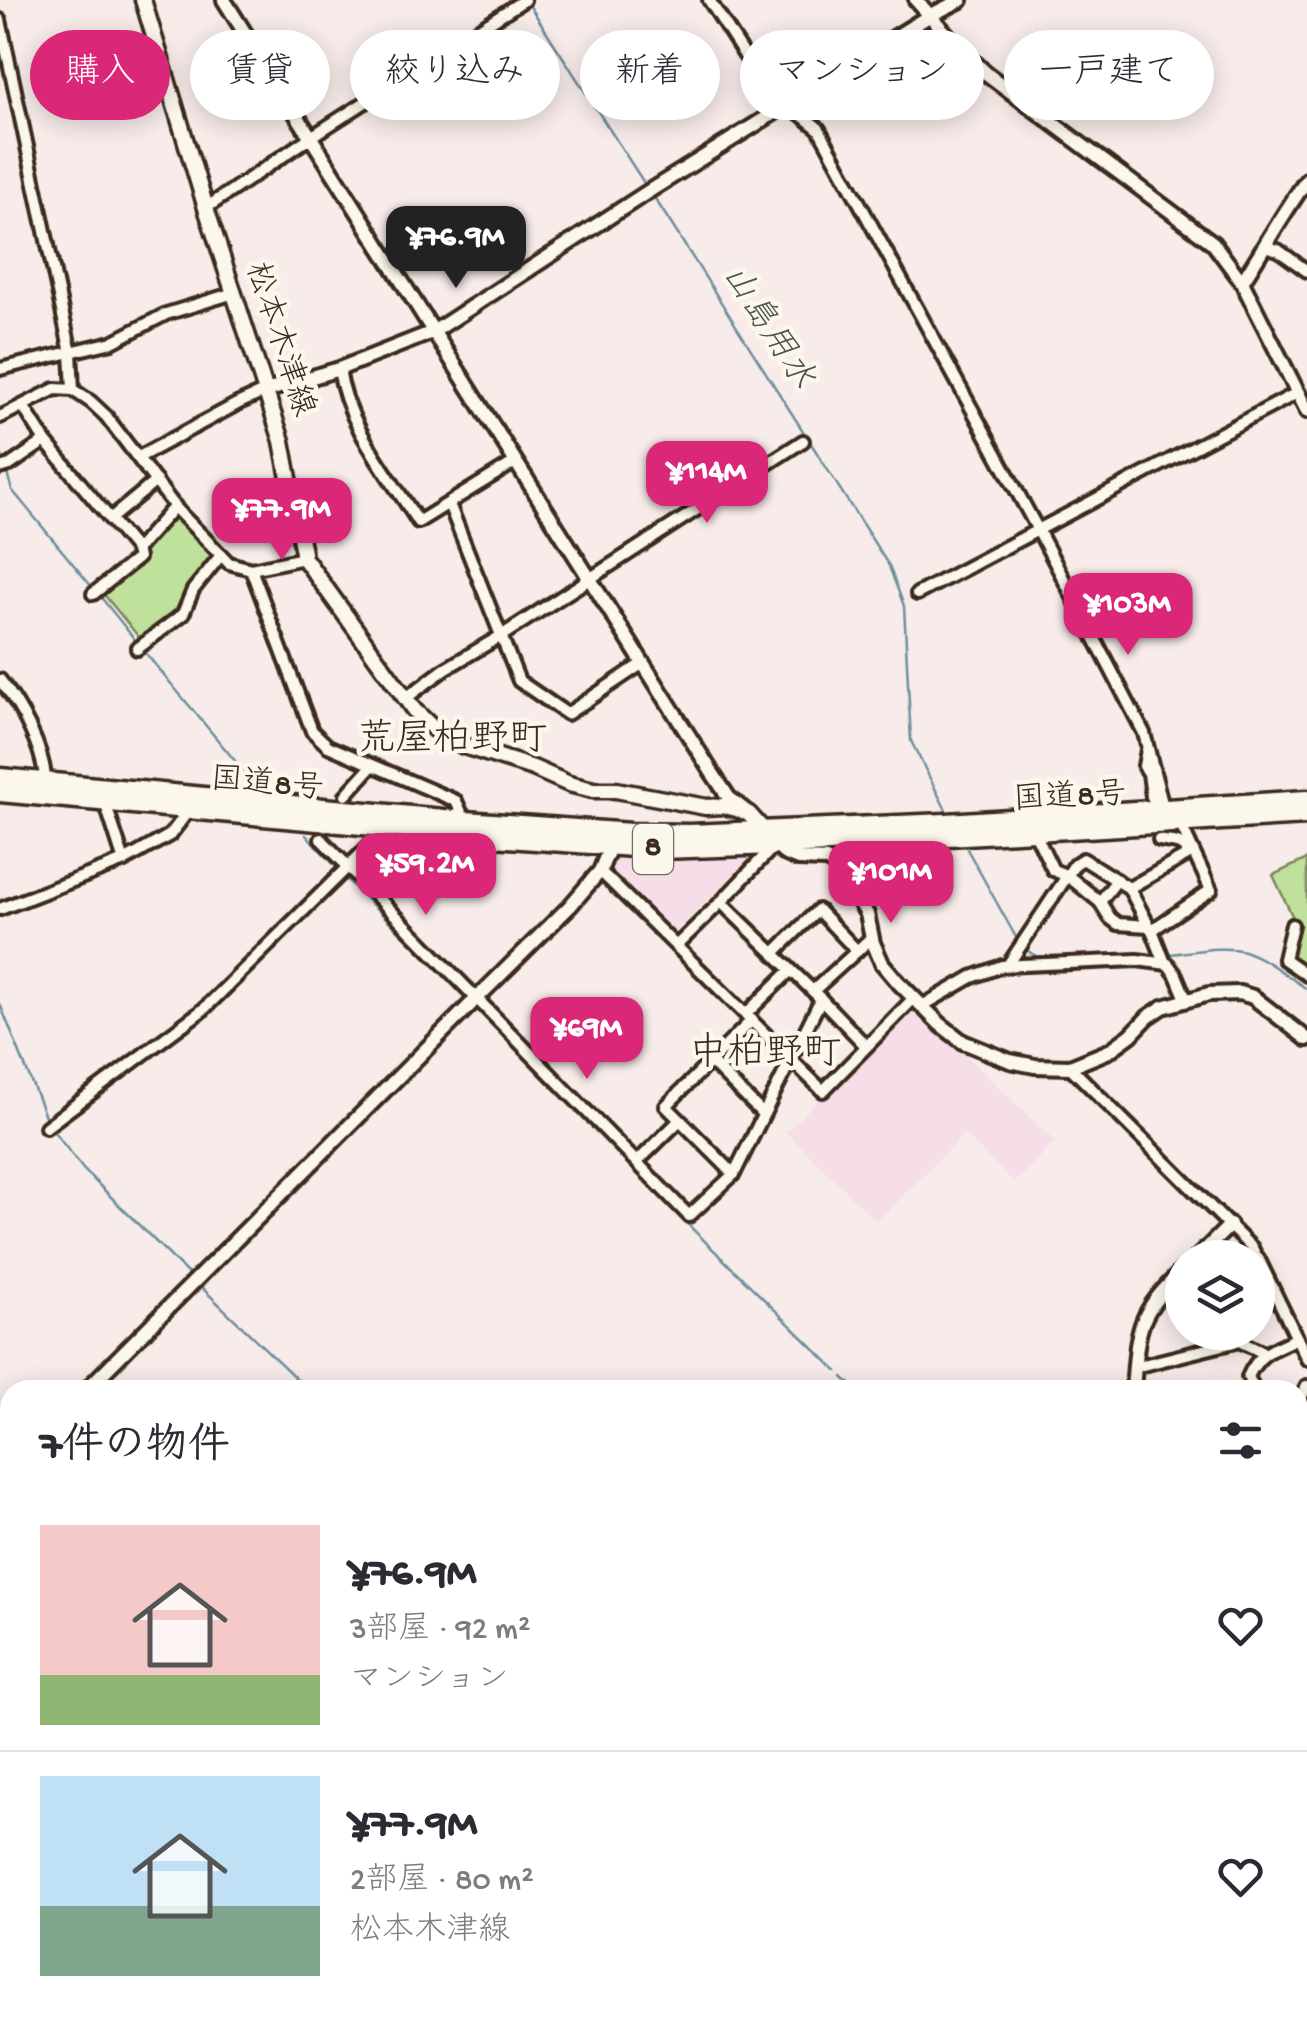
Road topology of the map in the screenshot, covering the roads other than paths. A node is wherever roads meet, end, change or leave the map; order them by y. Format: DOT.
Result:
graph roads {
  1 [pos="142,0"];
  2 [pos="224,0"];
  3 [pos="524,0"];
  4 [pos="709,0"];
  5 [pos="916,0"];
  6 [pos="961,0"];
  7 [pos="930,16"];
  8 [pos="0,20"];
  9 [pos="907,30"];
  10 [pos="740,48"];
  11 [pos="761,120"];
  12 [pos="807,120"];
  13 [pos="311,137"];
  14 [pos="1307,180"];
  15 [pos="206,208"];
  16 [pos="1265,246"];
  17 [pos="1307,271"];
  18 [pos="1242,282"];
  19 [pos="234,293"];
  20 [pos="432,332"];
  21 [pos="71,353"];
  22 [pos="0,369"];
  23 [pos="339,370"];
  24 [pos="74,390"];
  25 [pos="266,390"];
  26 [pos="1297,393"];
  27 [pos="23,406"];
  28 [pos="1307,412"];
  29 [pos="0,417"];
  30 [pos="46,441"];
  31 [pos="804,441"];
  32 [pos="138,458"];
  33 [pos="515,462"];
  34 [pos="5,467"];
  35 [pos="156,481"];
  36 [pos="449,504"];
  37 [pos="174,506"];
  38 [pos="110,519"];
  39 [pos="1038,530"];
  40 [pos="136,550"];
  41 [pos="221,555"];
  42 [pos="304,558"];
  43 [pos="251,569"];
  44 [pos="589,578"];
  45 [pos="92,594"];
  46 [pos="917,594"];
  47 [pos="502,636"];
  48 [pos="138,649"];
  49 [pos="643,663"];
  50 [pos="0,680"];
  51 [pos="406,698"];
  52 [pos="372,766"];
  53 [pos="0,778"];
  54 [pos="46,782"];
  55 [pos="0,792"];
  56 [pos="346,795"];
  57 [pos="1307,800"];
  58 [pos="105,802"];
  59 [pos="1158,802"];
  60 [pos="706,807"];
  61 [pos="189,810"];
  62 [pos="749,814"];
  63 [pos="1307,816"];
  64 [pos="465,821"];
  65 [pos="1180,823"];
  66 [pos="380,827"];
  67 [pos="1034,832"];
  68 [pos="690,834"];
  69 [pos="938,837"];
  70 [pos="320,839"];
  71 [pos="770,839"];
  72 [pos="1159,840"];
  73 [pos="610,847"];
  74 [pos="1191,853"];
  75 [pos="124,861"];
  76 [pos="347,866"];
  77 [pos="838,866"];
  78 [pos="600,871"];
  79 [pos="1068,876"];
  80 [pos="1117,880"];
  81 [pos="1129,888"];
  82 [pos="721,902"];
  83 [pos="1100,902"];
  84 [pos="0,909"];
  85 [pos="1292,925"];
  86 [pos="1152,929"];
  87 [pos="872,937"];
  88 [pos="676,946"];
  89 [pos="857,951"];
  90 [pos="774,954"];
  91 [pos="1165,963"];
  92 [pos="1008,966"];
  93 [pos="790,971"];
  94 [pos="1307,975"];
  95 [pos="817,995"];
  96 [pos="1186,999"];
  97 [pos="474,1001"];
  98 [pos="918,1002"];
  99 [pos="749,1017"];
  100 [pos="1307,1039"];
  101 [pos="866,1046"];
  102 [pos="792,1061"];
  103 [pos="711,1062"];
  104 [pos="1070,1067"];
  105 [pos="763,1114"];
  106 [pos="679,1121"];
  107 [pos="49,1124"];
  108 [pos="637,1162"];
  109 [pos="734,1174"];
  110 [pos="1230,1226"];
  111 [pos="1216,1240"];
  112 [pos="1244,1240"];
  113 [pos="1165,1290"];
  114 [pos="1275,1294"];
  115 [pos="1297,1338"];
  116 [pos="1264,1353"];
  117 [pos="1307,1359"];
  118 [pos="1135,1367"];
  119 [pos="96,1380"];
  120 [pos="1134,1380"];
  121 [pos="1250,1380"];
  1 -- 15 [label="main road, 松本木津線"];
  2 -- 13 [label="street"];
  3 -- 13 [label="street"];
  4 -- 10 [label="street"];
  5 -- 7 [label="street"];
  6 -- 7 [label="street"];
  7 -- 9 [label="street"];
  7 -- 18 [label="street"];
  8 -- 21 [label="street"];
  11 -- 20 [label="street"];
  12 -- 39 [label="street"];
  13 -- 15 [label="street"];
  13 -- 20 [label="street"];
  14 -- 16 [label="street"];
  15 -- 19 [label="main road, 松本木津線"];
  16 -- 17 [label="street"];
  16 -- 18 [label="street"];
  18 -- 26 [label="street"];
  19 -- 21 [label="street"];
  19 -- 25 [label="main road, 松本木津線"];
  20 -- 23 [label="street"];
  20 -- 33 [label="street"];
  21 -- 22 [label="street"];
  21 -- 24 [label="street"];
  23 -- 25 [label="street"];
  23 -- 36 [label="street"];
  24 -- 27 [label="street"];
  24 -- 32 [label="street"];
  25 -- 32 [label="street"];
  25 -- 42 [label="main road, 松本木津線"];
  26 -- 28 [label="street"];
  26 -- 39 [label="street"];
  27 -- 29 [label="street"];
  27 -- 30 [label="street"];
  30 -- 34 [label="street"];
  30 -- 38 [label="street"];
  31 -- 44 [label="street"];
  32 -- 35 [label="street"];
  33 -- 36 [label="street"];
  33 -- 44 [label="street"];
  35 -- 37 [label="street"];
  35 -- 38 [label="street"];
  36 -- 47 [label="street"];
  37 -- 40 [label="street"];
  37 -- 41 [label="street"];
  38 -- 40 [label="street"];
  39 -- 46 [label="street"];
  39 -- 59 [label="street"];
  40 -- 45 [label="street"];
  41 -- 43 [label="street"];
  41 -- 48 [label="street"];
  42 -- 43 [label="street"];
  42 -- 51 [label="main road, 松本木津線"];
  43 -- 52 [label="street"];
  44 -- 47 [label="street"];
  44 -- 49 [label="street"];
  47 -- 49 [label="street"];
  47 -- 51 [label="street"];
  49 -- 62 [label="street"];
  50 -- 54 [label="street"];
  51 -- 60 [label="main road, 松本木津線"];
  52 -- 56 [label="street"];
  52 -- 64 [label="street"];
  53 -- 54 [label="highway, 国道8号 / 8"];
  54 -- 64 [label="highway, 国道8号 / 8"];
  55 -- 58 [label="highway, 国道8号 / 8"];
  57 -- 59 [label="highway, 国道8号 / 8"];
  58 -- 61 [label="highway, 国道8号 / 8"];
  58 -- 75 [label="street"];
  59 -- 71 [label="highway, 国道8号 / 8"];
  60 -- 62 [label="main road, 松本木津線"];
  60 -- 68 [label="main road"];
  61 -- 66 [label="highway, 国道8号 / 8"];
  61 -- 75 [label="street"];
  62 -- 71 [label="main road"];
  63 -- 65 [label="highway, 国道8号 / 8"];
  64 -- 68 [label="highway, 国道8号 / 8"];
  65 -- 67 [label="highway, 国道8号 / 8"];
  65 -- 74 [label="street"];
  66 -- 73 [label="highway, 国道8号 / 8"];
  66 -- 76 [label="street"];
  67 -- 69 [label="highway, 国道8号 / 8"];
  67 -- 79 [label="street"];
  68 -- 71 [label="highway, 国道8号 / 8"];
  69 -- 71 [label="highway, 国道8号 / 8"];
  69 -- 77 [label="street"];
  70 -- 76 [label="street"];
  71 -- 73 [label="highway, 国道8号 / 8"];
  71 -- 77 [label="street"];
  71 -- 82 [label="street"];
  72 -- 74 [label="street"];
  73 -- 78 [label="street"];
  74 -- 81 [label="street"];
  74 -- 86 [label="street"];
  75 -- 84 [label="street"];
  76 -- 97 [label="street"];
  76 -- 107 [label="street"];
  77 -- 87 [label="street"];
  78 -- 88 [label="street"];
  78 -- 97 [label="street"];
  79 -- 80 [label="street"];
  79 -- 83 [label="street"];
  79 -- 92 [label="street"];
  80 -- 81 [label="street"];
  80 -- 83 [label="street"];
  81 -- 86 [label="street"];
  82 -- 88 [label="street"];
  82 -- 90 [label="street"];
  83 -- 86 [label="street"];
  85 -- 94 [label="street"];
  86 -- 91 [label="street"];
  87 -- 89 [label="street"];
  87 -- 98 [label="street"];
  88 -- 99 [label="street"];
  89 -- 90 [label="street"];
  89 -- 95 [label="street"];
  90 -- 93 [label="street"];
  91 -- 92 [label="street"];
  91 -- 96 [label="street"];
  92 -- 98 [label="street"];
  93 -- 95 [label="street"];
  93 -- 99 [label="street"];
  95 -- 101 [label="street"];
  95 -- 102 [label="street"];
  96 -- 100 [label="street"];
  96 -- 104 [label="street"];
  97 -- 108 [label="street"];
  97 -- 119 [label="street"];
  98 -- 101 [label="street"];
  98 -- 104 [label="street"];
  99 -- 102 [label="street"];
  99 -- 103 [label="street"];
  101 -- 102 [label="street"];
  102 -- 105 [label="street"];
  103 -- 105 [label="street"];
  103 -- 106 [label="street"];
  104 -- 110 [label="street"];
  105 -- 109 [label="street"];
  106 -- 108 [label="street"];
  106 -- 109 [label="street"];
  108 -- 109 [label="street"];
  110 -- 111 [label="street"];
  110 -- 112 [label="street"];
  113 -- 118 [label="street"];
  114 -- 115 [label="street"];
  115 -- 116 [label="street"];
  115 -- 117 [label="street"];
  116 -- 118 [label="street"];
  116 -- 121 [label="street"];
  118 -- 120 [label="street"];
}
